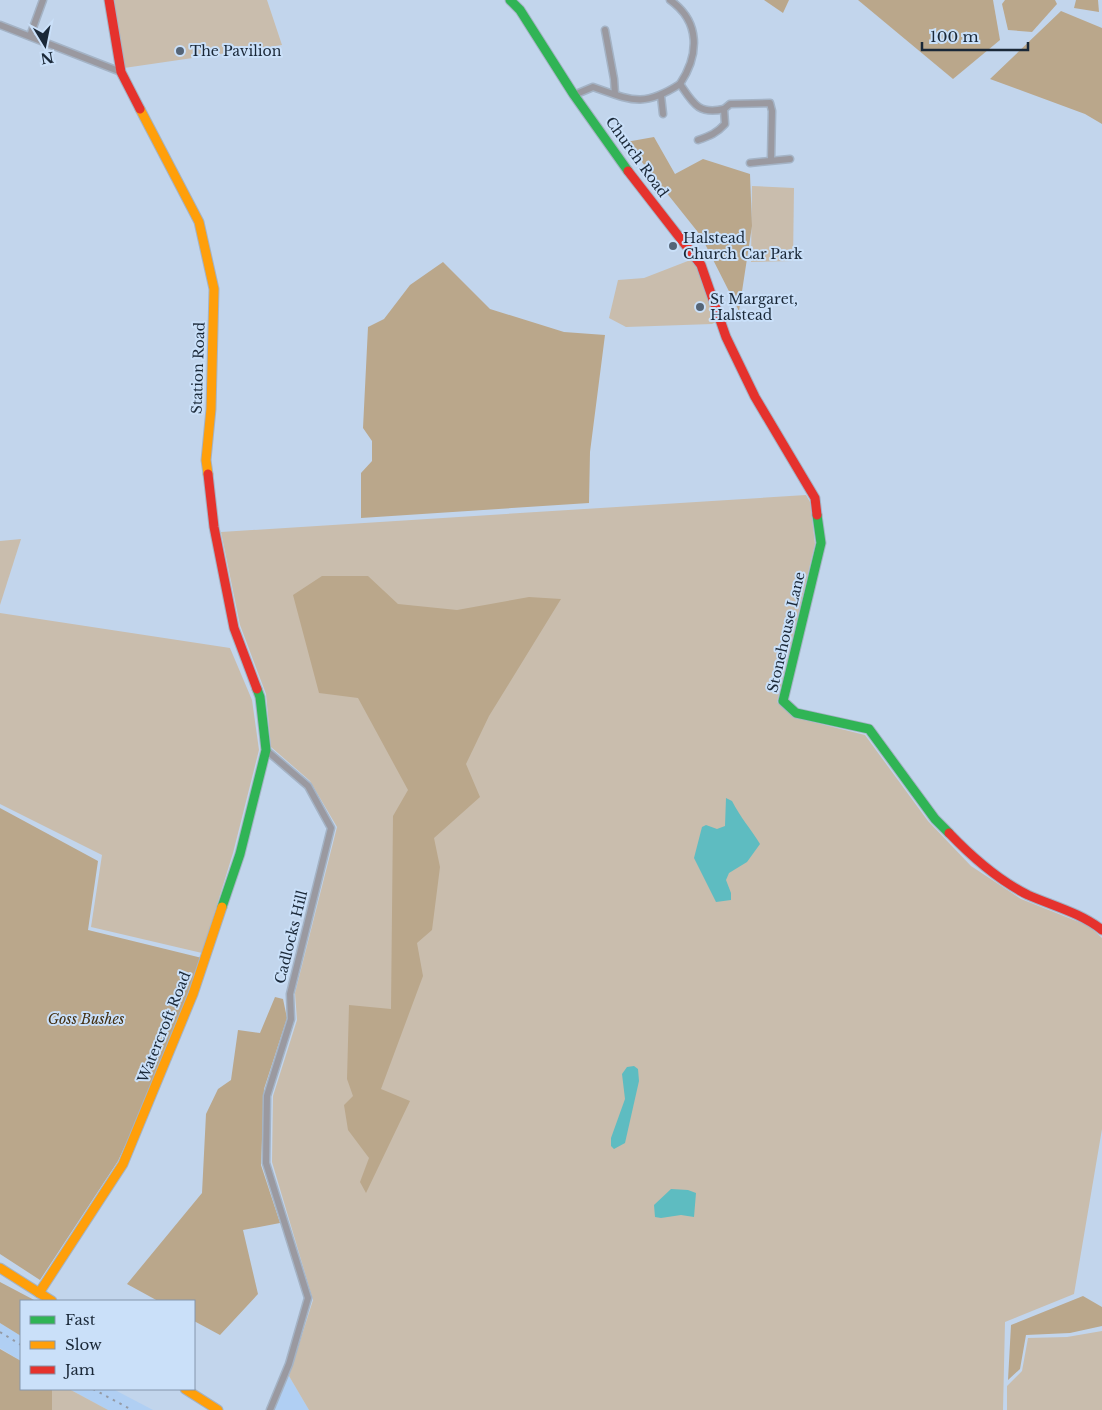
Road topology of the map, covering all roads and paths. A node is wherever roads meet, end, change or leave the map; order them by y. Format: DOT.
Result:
graph roads {
  1 [pos="43,0"];
  2 [pos="108,0"];
  3 [pos="510,0"];
  4 [pos="670,0"];
  5 [pos="0,25"];
  6 [pos="605,30"];
  7 [pos="30,36"];
  8 [pos="121,72"];
  9 [pos="680,84"];
  10 [pos="614,94"];
  11 [pos="574,95"];
  12 [pos="661,96"];
  13 [pos="724,110"];
  14 [pos="663,114"];
  15 [pos="698,140"];
  16 [pos="790,159"];
  17 [pos="771,160"];
  18 [pos="750,163"];
  19 [pos="726,337"];
  20 [pos="266,750"];
  21 [pos="1102,930"];
  22 [pos="0,1268"];
  23 [pos="39,1293"];
  24 [pos="50,1300"];
  25 [pos="187,1390"];
  26 [pos="218,1410"];
  27 [pos="270,1410"];
  1 -- 7 [label="street"];
  2 -- 8 [label="street, Station Road"];
  3 -- 11 [label="street, Church Road"];
  4 -- 9 [label="street"];
  5 -- 7 [label="street"];
  6 -- 10 [label="street"];
  7 -- 8 [label="street"];
  8 -- 20 [label="street, Station Road"];
  9 -- 12 [label="street"];
  9 -- 13 [label="street"];
  10 -- 11 [label="street"];
  10 -- 12 [label="street"];
  11 -- 19 [label="street, Church Road"];
  12 -- 14 [label="street"];
  13 -- 15 [label="street"];
  13 -- 17 [label="street"];
  16 -- 17 [label="street"];
  17 -- 18 [label="street"];
  19 -- 21 [label="street, Stonehouse Lane"];
  20 -- 23 [label="street, Watercroft Road"];
  20 -- 27 [label="street, Cadlocks Hill"];
  22 -- 23 [label="street"];
  23 -- 24 [label="street"];
  25 -- 26 [label="street"];
}
